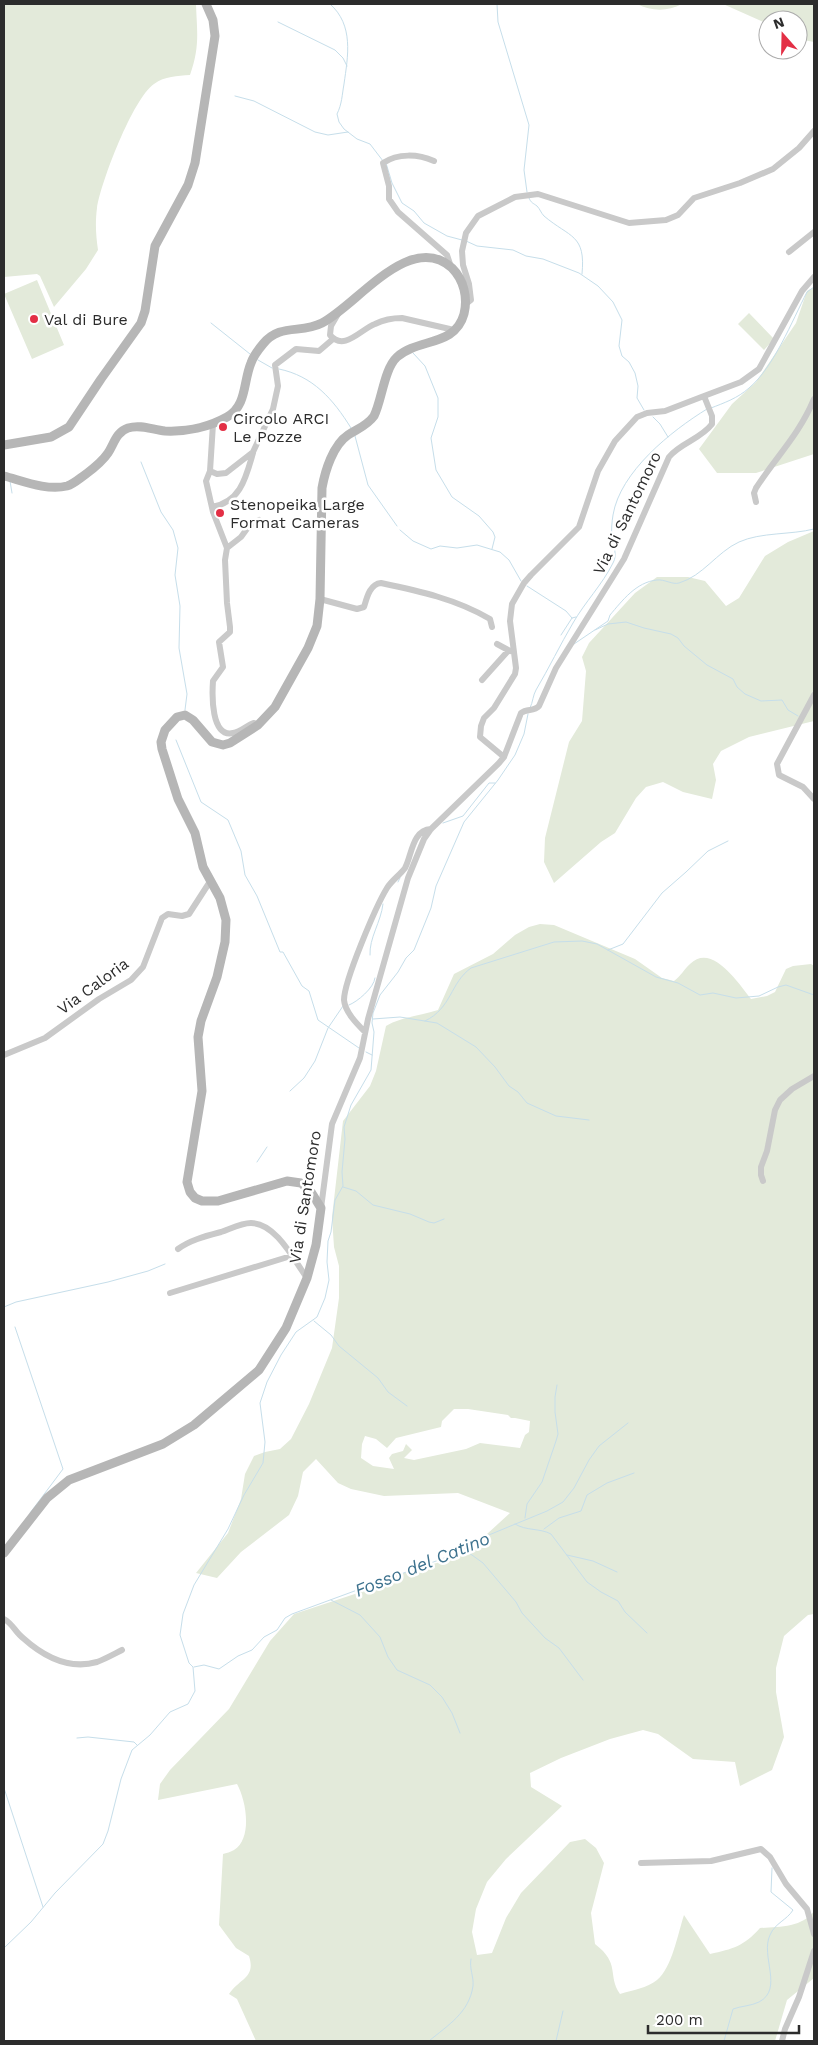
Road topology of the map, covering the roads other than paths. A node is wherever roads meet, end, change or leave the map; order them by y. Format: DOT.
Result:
graph roads {
  1 [pos="206,4"];
  2 [pos="814,131"];
  3 [pos="434,161"];
  4 [pos="814,232"];
  5 [pos="789,252"];
  6 [pos="451,267"];
  7 [pos="814,277"];
  8 [pos="466,304"];
  9 [pos="339,313"];
  10 [pos="454,330"];
  11 [pos="333,338"];
  12 [pos="704,396"];
  13 [pos="814,399"];
  14 [pos="213,424"];
  15 [pos="4,445"];
  16 [pos="254,452"];
  17 [pos="210,471"];
  18 [pos="4,476"];
  19 [pos="756,502"];
  20 [pos="212,507"];
  21 [pos="259,520"];
  22 [pos="226,548"];
  23 [pos="320,599"];
  24 [pos="492,627"];
  25 [pos="497,644"];
  26 [pos="511,651"];
  27 [pos="482,680"];
  28 [pos="814,695"];
  29 [pos="258,725"];
  30 [pos="504,757"];
  31 [pos="814,799"];
  32 [pos="430,828"];
  33 [pos="211,880"];
  34 [pos="365,1032"];
  35 [pos="4,1055"];
  36 [pos="814,1076"];
  37 [pos="764,1181"];
  38 [pos="321,1208"];
  39 [pos="178,1249"];
  40 [pos="291,1256"];
  41 [pos="307,1278"];
  42 [pos="170,1293"];
  43 [pos="4,1553"];
  44 [pos="4,1619"];
  45 [pos="122,1650"];
  46 [pos="641,1863"];
  47 [pos="814,1934"];
  48 [pos="814,1952"];
  49 [pos="782,2041"];
  1 -- 15 [label="main road"];
  2 -- 8 [label="street"];
  3 -- 6 [label="street"];
  4 -- 5 [label="street"];
  6 -- 8 [label="main road"];
  6 -- 9 [label="main road"];
  7 -- 12 [label="street"];
  8 -- 10 [label="main road"];
  9 -- 11 [label="street"];
  9 -- 14 [label="main road"];
  10 -- 11 [label="street"];
  10 -- 23 [label="main road"];
  11 -- 16 [label="street"];
  12 -- 26 [label="street"];
  12 -- 30 [label="street, Via di Santomoro"];
  13 -- 19 [label="street"];
  14 -- 17 [label="street"];
  14 -- 18 [label="main road"];
  16 -- 17 [label="street"];
  16 -- 20 [label="street"];
  17 -- 20 [label="street"];
  20 -- 22 [label="street"];
  21 -- 22 [label="street"];
  22 -- 29 [label="street"];
  23 -- 24 [label="street"];
  23 -- 29 [label="main road"];
  25 -- 26 [label="street"];
  26 -- 27 [label="street"];
  26 -- 30 [label="street"];
  28 -- 31 [label="street"];
  29 -- 33 [label="main road"];
  30 -- 32 [label="street, Via di Santomoro"];
  32 -- 34 [label="street, Via di Santomoro"];
  32 -- 34 [label="street, Via di Santomoro"];
  33 -- 35 [label="street, Via Caloria"];
  33 -- 38 [label="main road"];
  34 -- 38 [label="street, Via di Santomoro"];
  36 -- 37 [label="street"];
  38 -- 41 [label="main road, Via di Santomoro"];
  39 -- 40 [label="street"];
  40 -- 41 [label="street"];
  40 -- 42 [label="street"];
  41 -- 43 [label="main road, Via di Santomoro"];
  44 -- 45 [label="street"];
  46 -- 47 [label="street"];
  48 -- 49 [label="street"];
}
